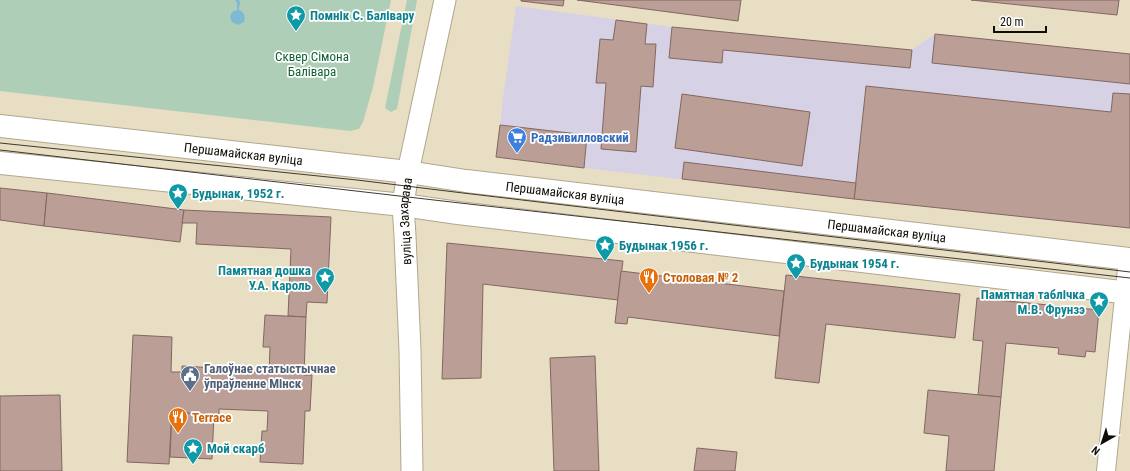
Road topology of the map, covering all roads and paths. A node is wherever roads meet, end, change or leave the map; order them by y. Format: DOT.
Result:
graph roads {
  1 [pos="445,0"];
  2 [pos="0,126"];
  3 [pos="0,163"];
  4 [pos="408,172"];
  5 [pos="403,206"];
  6 [pos="1129,259"];
  7 [pos="1127,292"];
  8 [pos="412,471"];
  9 [pos="1106,471"];
  1 -- 4 [label="main road, вуліца Захарава"];
  2 -- 4 [label="main road, Першамайская вуліца"];
  3 -- 5 [label="main road"];
  4 -- 5 [label="main road, вуліца Захарава"];
  4 -- 6 [label="main road, Першамайская вуліца"];
  5 -- 7 [label="main road"];
  5 -- 8 [label="main road, вуліца Захарава"];
  6 -- 7 [label="street"];
  7 -- 9 [label="street"];
}
